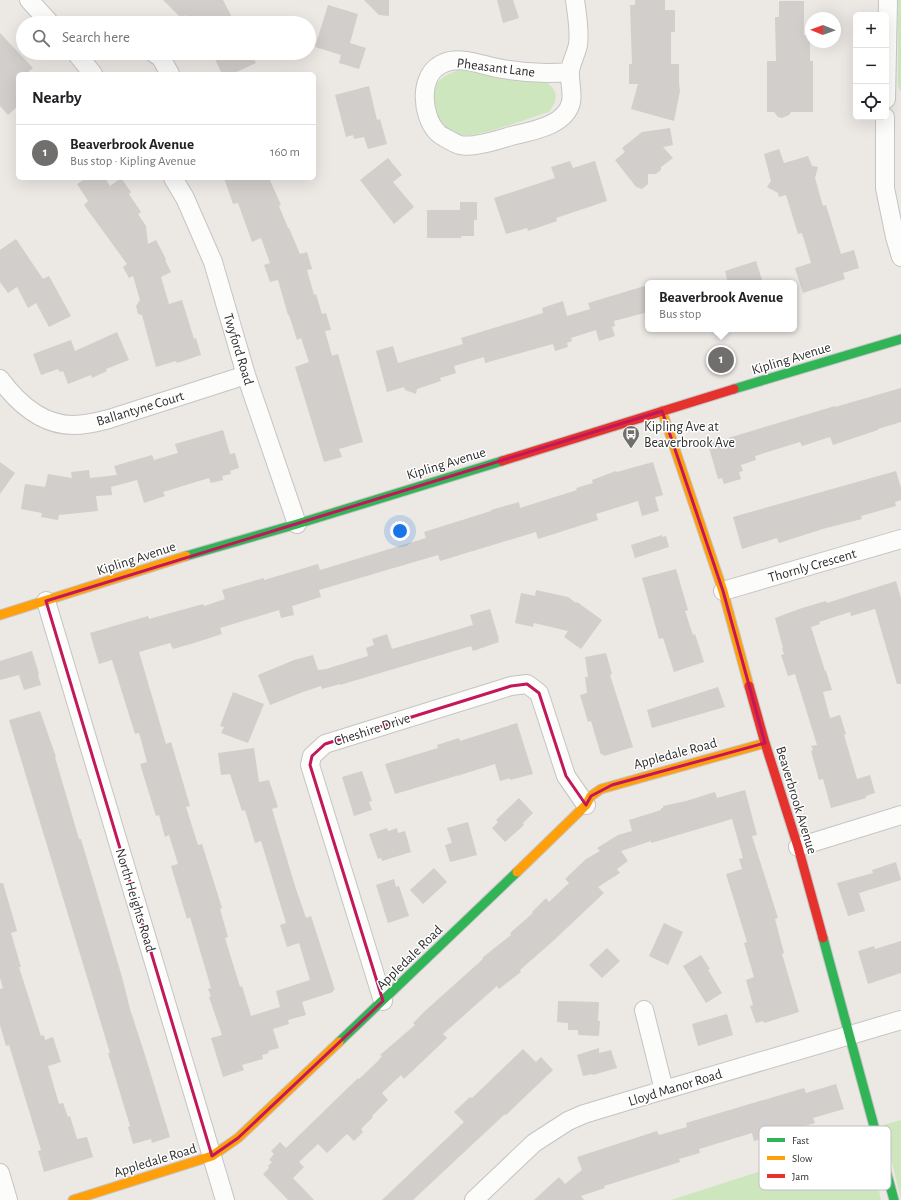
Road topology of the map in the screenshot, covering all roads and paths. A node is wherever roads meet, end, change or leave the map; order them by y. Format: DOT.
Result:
graph roads {
  1 [pos="29,0"];
  2 [pos="576,0"];
  3 [pos="888,0"];
  4 [pos="44,16"];
  5 [pos="82,60"];
  6 [pos="162,60"];
  7 [pos="91,72"];
  8 [pos="169,72"];
  9 [pos="570,72"];
  10 [pos="886,84"];
  11 [pos="889,104"];
  12 [pos="901,104"];
  13 [pos="885,120"];
  14 [pos="174,180"];
  15 [pos="901,257"];
  16 [pos="901,339"];
  17 [pos="246,375"];
  18 [pos="0,379"];
  19 [pos="662,411"];
  20 [pos="297,524"];
  21 [pos="901,540"];
  22 [pos="723,591"];
  23 [pos="46,601"];
  24 [pos="0,615"];
  25 [pos="765,743"];
  26 [pos="586,805"];
  27 [pos="901,815"];
  28 [pos="798,847"];
  29 [pos="383,1001"];
  30 [pos="644,1010"];
  31 [pos="901,1020"];
  32 [pos="850,1035"];
  33 [pos="664,1090"];
  34 [pos="874,1126"];
  35 [pos="212,1156"];
  36 [pos="0,1173"];
  37 [pos="891,1189"];
  38 [pos="8,1200"];
  39 [pos="73,1200"];
  40 [pos="225,1200"];
  41 [pos="474,1200"];
  42 [pos="894,1200"];
  1 -- 4 [label="street"];
  2 -- 9 [label="street, Pheasant Lane"];
  3 -- 10 [label="street"];
  5 -- 7 [label="street"];
  6 -- 8 [label="street"];
  9 -- 9 [label="street, Pheasant Lane"];
  11 -- 12 [label="street"];
  13 -- 15 [label="street"];
  14 -- 17 [label="street, Twyford Road"];
  16 -- 19 [label="street, Kipling Avenue"];
  17 -- 18 [label="street, Ballantyne Court"];
  17 -- 20 [label="street, Twyford Road"];
  19 -- 20 [label="street, Kipling Avenue"];
  19 -- 22 [label="street, Beaverbrook Avenue"];
  20 -- 23 [label="street, Kipling Avenue"];
  21 -- 22 [label="street, Thornly Crescent"];
  22 -- 25 [label="street, Beaverbrook Avenue"];
  23 -- 24 [label="street, Kipling Avenue"];
  23 -- 35 [label="street, North Heights Road"];
  25 -- 26 [label="street, Appledale Road"];
  25 -- 28 [label="street, Beaverbrook Avenue"];
  26 -- 29 [label="street, Appledale Road"];
  26 -- 29 [label="street, Cheshire Drive"];
  27 -- 28 [label="street"];
  28 -- 32 [label="street, Beaverbrook Avenue"];
  29 -- 35 [label="street, Appledale Road"];
  30 -- 33 [label="street"];
  31 -- 32 [label="street, Lloyd Manor Road"];
  32 -- 33 [label="street, Lloyd Manor Road"];
  32 -- 34 [label="street, Beaverbrook Avenue"];
  33 -- 41 [label="street, Lloyd Manor Road"];
  35 -- 39 [label="street, Appledale Road"];
  35 -- 40 [label="street, North Heights Road"];
  36 -- 38 [label="street"];
  37 -- 42 [label="street, Beaverbrook Avenue"];
}
